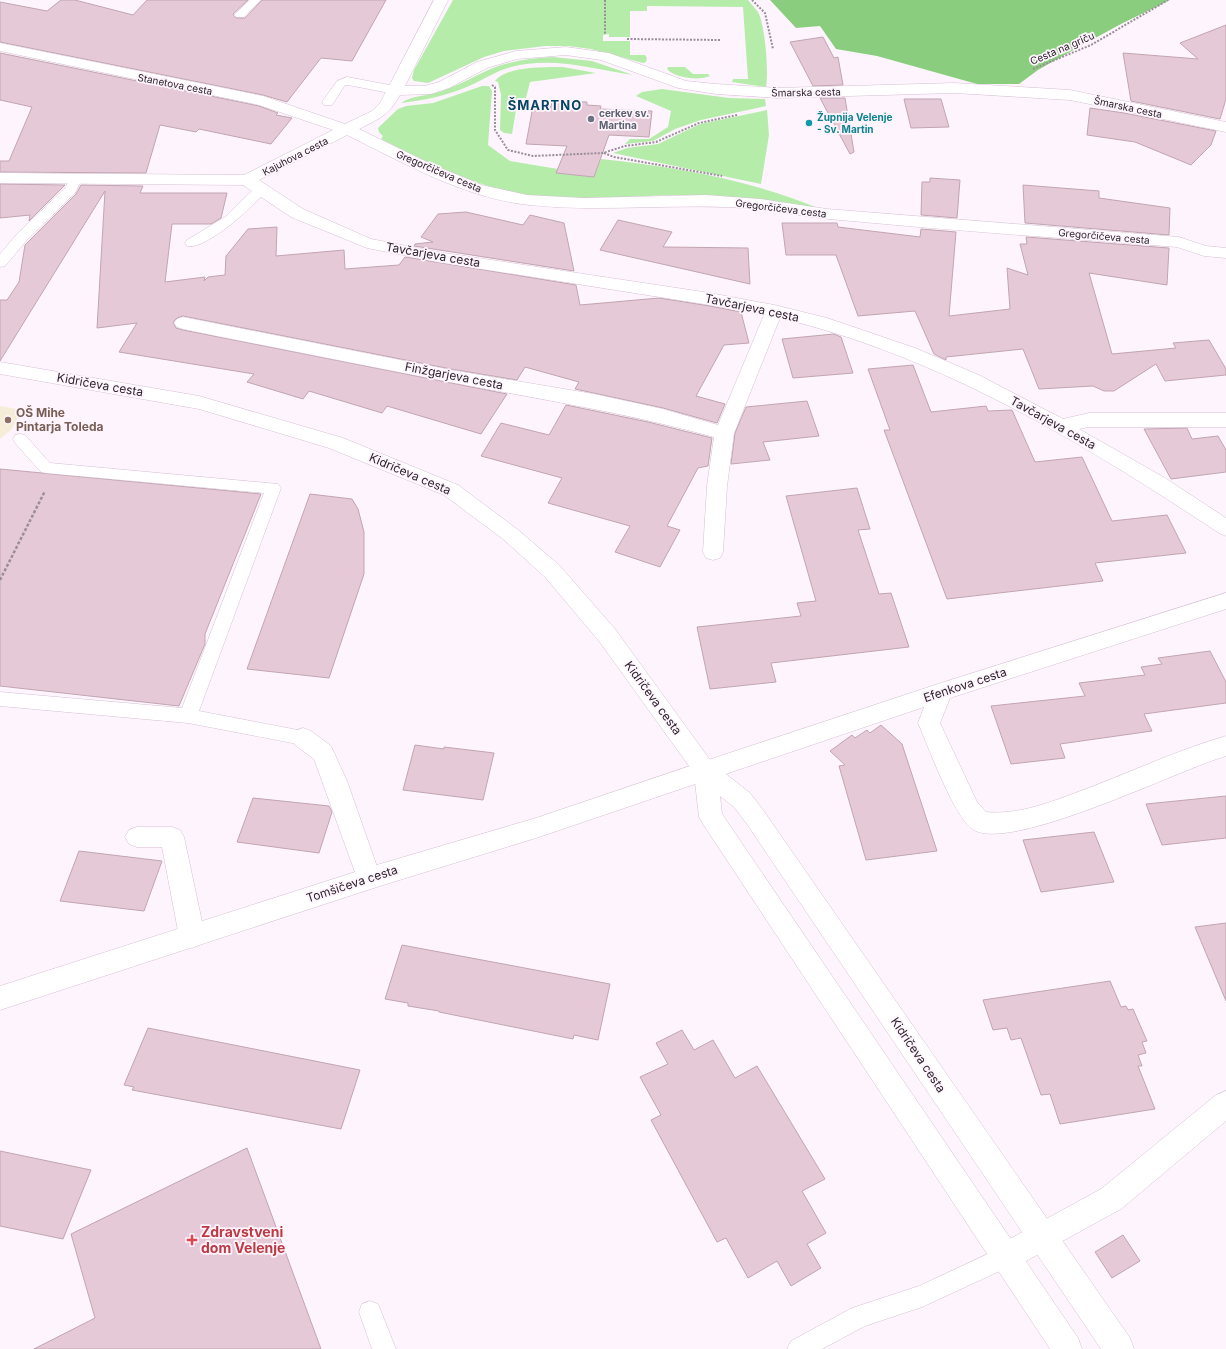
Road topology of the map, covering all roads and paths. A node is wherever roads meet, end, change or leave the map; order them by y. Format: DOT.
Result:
graph roads {
  1 [pos="256,0"];
  2 [pos="440,0"];
  3 [pos="605,0"];
  4 [pos="752,0"];
  5 [pos="1168,0"];
  6 [pos="240,15"];
  7 [pos="605,39"];
  8 [pos="620,39"];
  9 [pos="720,40"];
  10 [pos="0,47"];
  11 [pos="773,48"];
  12 [pos="1026,71"];
  13 [pos="491,84"];
  14 [pos="395,90"];
  15 [pos="328,102"];
  16 [pos="741,114"];
  17 [pos="1226,127"];
  18 [pos="348,130"];
  19 [pos="0,178"];
  20 [pos="76,179"];
  21 [pos="254,185"];
  22 [pos="1179,242"];
  23 [pos="192,243"];
  24 [pos="1226,243"];
  25 [pos="1226,253"];
  26 [pos="0,263"];
  27 [pos="774,312"];
  28 [pos="183,323"];
  29 [pos="0,368"];
  30 [pos="1226,420"];
  31 [pos="1061,427"];
  32 [pos="724,433"];
  33 [pos="20,439"];
  34 [pos="57,469"];
  35 [pos="1226,528"];
  36 [pos="712,552"];
  37 [pos="0,580"];
  38 [pos="1226,600"];
  39 [pos="941,692"];
  40 [pos="0,699"];
  41 [pos="188,716"];
  42 [pos="303,738"];
  43 [pos="1226,746"];
  44 [pos="705,771"];
  45 [pos="137,837"];
  46 [pos="369,878"];
  47 [pos="192,936"];
  48 [pos="0,998"];
  49 [pos="1226,1104"];
  50 [pos="1042,1237"];
  51 [pos="1005,1257"];
  52 [pos="370,1312"];
  53 [pos="384,1349"];
  54 [pos="799,1349"];
  55 [pos="1067,1349"];
  56 [pos="1119,1349"];
  1 -- 6 [label="lane"];
  2 -- 14 [label="street, Kajuhova cesta"];
  3 -- 7 [label="path"];
  4 -- 11 [label="path"];
  5 -- 12 [label="path, Cesta na griču"];
  8 -- 9 [label="path"];
  10 -- 18 [label="street, Stanetova cesta"];
  13 -- 16 [label="path"];
  14 -- 15 [label="lane"];
  14 -- 17 [label="street, Šmarska cesta"];
  14 -- 18 [label="street, Kajuhova cesta"];
  18 -- 21 [label="street, Kajuhova cesta"];
  18 -- 22 [label="street, Gregorčičeva cesta"];
  19 -- 20 [label="street, Kajuhova cesta"];
  20 -- 21 [label="street, Kajuhova cesta"];
  20 -- 26 [label="lane"];
  21 -- 23 [label="lane"];
  21 -- 27 [label="street, Tavčarjeva cesta"];
  22 -- 24 [label="street"];
  22 -- 25 [label="street, Gregorčičeva cesta"];
  27 -- 31 [label="street, Tavčarjeva cesta"];
  27 -- 32 [label="street"];
  28 -- 32 [label="street, Finžgarjeva cesta"];
  29 -- 44 [label="street, Kidričeva cesta"];
  30 -- 31 [label="street"];
  31 -- 35 [label="street, Tavčarjeva cesta"];
  32 -- 36 [label="street"];
  33 -- 34 [label="lane"];
  34 -- 37 [label="path"];
  34 -- 41 [label="lane"];
  38 -- 39 [label="street, Efenkova cesta"];
  39 -- 43 [label="street"];
  39 -- 44 [label="street, Efenkova cesta"];
  40 -- 41 [label="lane"];
  41 -- 42 [label="lane"];
  42 -- 46 [label="street"];
  44 -- 46 [label="street, Tomšičeva cesta"];
  44 -- 50 [label="street, Kidričeva cesta"];
  44 -- 51 [label="street, Kidričeva cesta"];
  45 -- 47 [label="street"];
  46 -- 47 [label="street, Tomšičeva cesta"];
  47 -- 48 [label="street, Tomšičeva cesta"];
  49 -- 50 [label="street"];
  50 -- 51 [label="street"];
  50 -- 56 [label="street, Kidričeva cesta"];
  51 -- 54 [label="lane"];
  51 -- 55 [label="street, Kidričeva cesta"];
  52 -- 53 [label="lane"];
}
